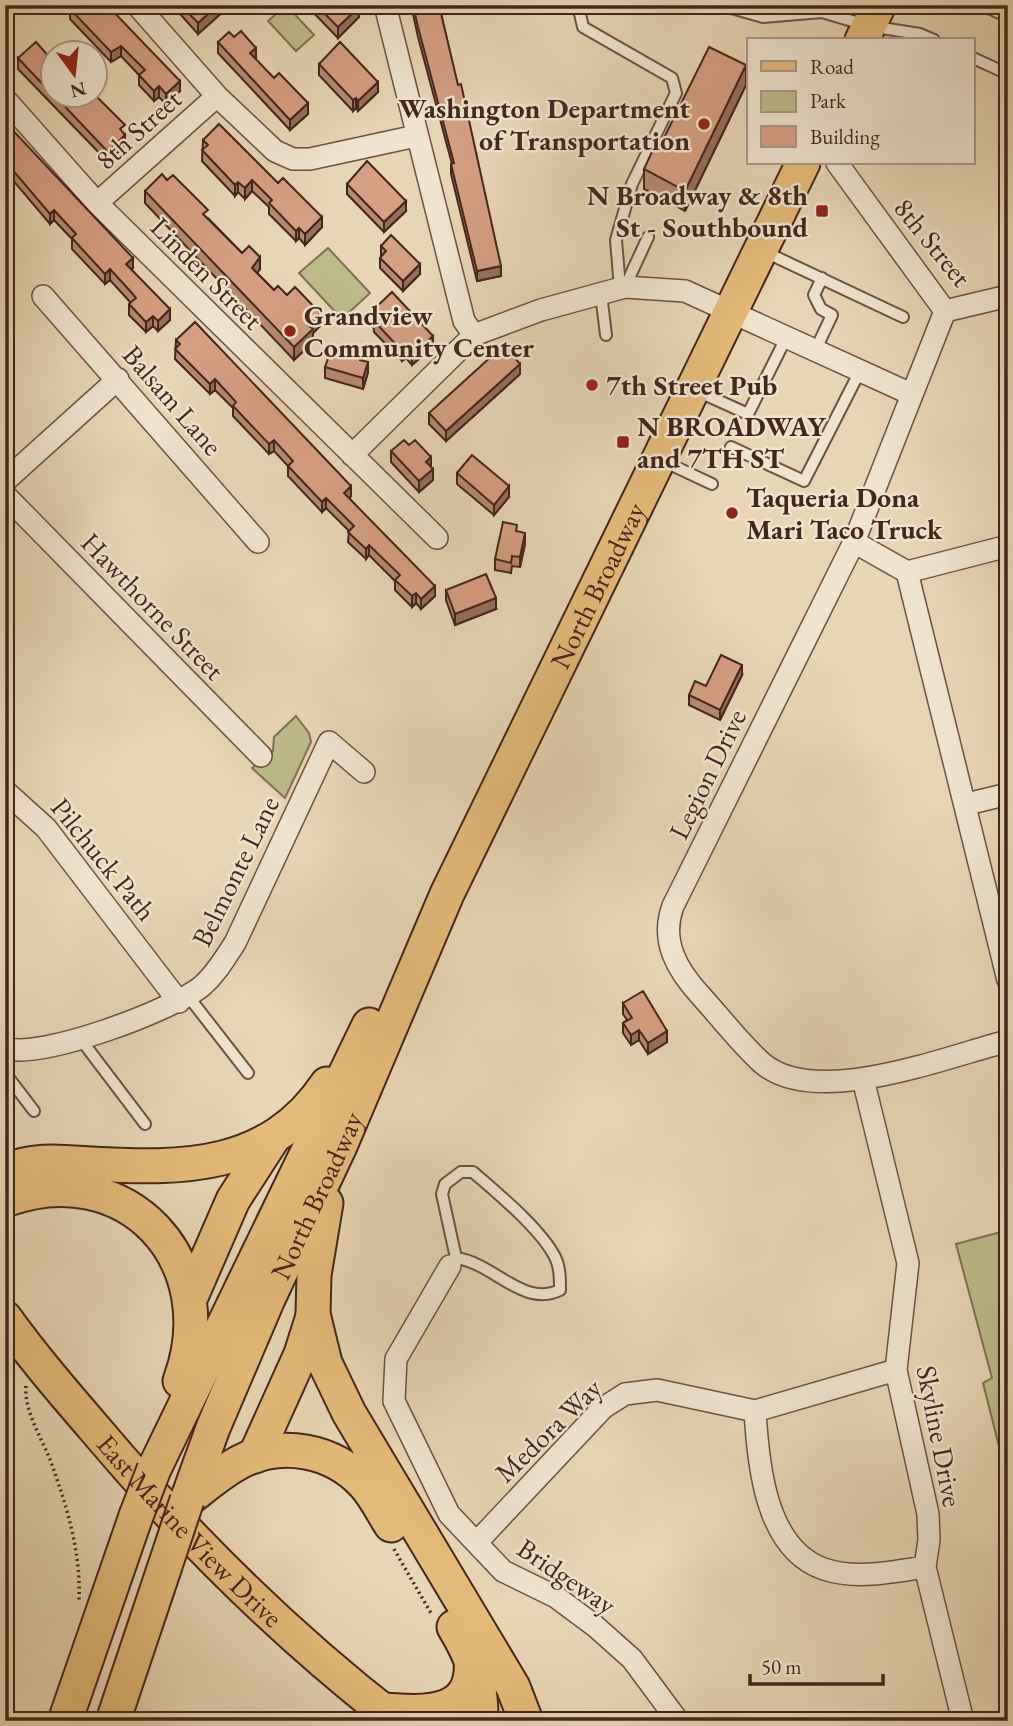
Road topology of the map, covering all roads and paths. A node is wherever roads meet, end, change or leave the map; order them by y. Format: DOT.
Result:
graph roads {
  1 [pos="137,5"];
  2 [pos="385,5"];
  3 [pos="578,5"];
  4 [pos="721,5"];
  5 [pos="982,5"];
  6 [pos="1008,17"];
  7 [pos="870,24"];
  8 [pos="930,38"];
  9 [pos="974,58"];
  10 [pos="1008,74"];
  11 [pos="217,96"];
  12 [pos="5,99"];
  13 [pos="416,136"];
  14 [pos="802,164"];
  15 [pos="839,164"];
  16 [pos="97,203"];
  17 [pos="648,237"];
  18 [pos="760,249"];
  19 [pos="822,278"];
  20 [pos="615,290"];
  21 [pos="43,296"];
  22 [pos="1008,296"];
  23 [pos="945,311"];
  24 [pos="729,313"];
  25 [pos="904,317"];
  26 [pos="606,334"];
  27 [pos="474,335"];
  28 [pos="786,338"];
  29 [pos="815,351"];
  30 [pos="860,371"];
  31 [pos="118,379"];
  32 [pos="692,389"];
  33 [pos="911,394"];
  34 [pos="731,447"];
  35 [pos="352,455"];
  36 [pos="658,459"];
  37 [pos="5,481"];
  38 [pos="712,484"];
  39 [pos="5,495"];
  40 [pos="437,538"];
  41 [pos="258,542"];
  42 [pos="854,542"];
  43 [pos="1008,546"];
  44 [pos="907,572"];
  45 [pos="261,757"];
  46 [pos="364,772"];
  47 [pos="5,791"];
  48 [pos="1008,794"];
  49 [pos="967,804"];
  50 [pos="447,894"];
  51 [pos="1008,980"];
  52 [pos="183,999"];
  53 [pos="374,1015"];
  54 [pos="78,1037"];
  55 [pos="1008,1041"];
  56 [pos="5,1048"];
  57 [pos="5,1073"];
  58 [pos="248,1073"];
  59 [pos="863,1079"];
  60 [pos="34,1111"];
  61 [pos="145,1124"];
  62 [pos="277,1133"];
  63 [pos="340,1146"];
  64 [pos="14,1187"];
  65 [pos="5,1211"];
  66 [pos="453,1262"];
  67 [pos="190,1299"];
  68 [pos="313,1314"];
  69 [pos="8,1316"];
  70 [pos="896,1370"];
  71 [pos="26,1380"];
  72 [pos="755,1411"];
  73 [pos="255,1456"];
  74 [pos="154,1469"];
  75 [pos="187,1500"];
  76 [pos="477,1542"];
  77 [pos="392,1547"];
  78 [pos="925,1567"];
  79 [pos="78,1612"];
  80 [pos="434,1618"];
  81 [pos="471,1656"];
  82 [pos="513,1687"];
  83 [pos="389,1715"];
  84 [pos="65,1721"];
  85 [pos="113,1721"];
  86 [pos="481,1721"];
  87 [pos="519,1721"];
  88 [pos="526,1721"];
  89 [pos="678,1721"];
  90 [pos="963,1721"];
  1 -- 11 [label="street"];
  2 -- 13 [label="street"];
  3 -- 20 [label="lane"];
  4 -- 7 [label="lane"];
  5 -- 6 [label="lane"];
  7 -- 8 [label="lane"];
  9 -- 10 [label="lane"];
  11 -- 13 [label="street"];
  11 -- 16 [label="street, 8th Street"];
  12 -- 16 [label="street, Linden Street"];
  13 -- 27 [label="street"];
  14 -- 18 [label="main road, North Broadway"];
  15 -- 23 [label="street, 8th Street"];
  16 -- 35 [label="street, Linden Street"];
  17 -- 20 [label="lane"];
  18 -- 19 [label="lane"];
  18 -- 24 [label="main road, North Broadway"];
  19 -- 25 [label="lane"];
  19 -- 29 [label="lane"];
  20 -- 24 [label="street"];
  20 -- 26 [label="lane"];
  20 -- 27 [label="street"];
  21 -- 31 [label="street, Balsam Lane"];
  22 -- 23 [label="street, 8th Street"];
  23 -- 33 [label="street, Legion Drive"];
  24 -- 28 [label="street"];
  24 -- 32 [label="main road, North Broadway"];
  27 -- 35 [label="street"];
  28 -- 29 [label="street"];
  28 -- 32 [label="lane"];
  29 -- 30 [label="street"];
  30 -- 33 [label="street"];
  30 -- 34 [label="lane"];
  31 -- 37 [label="street"];
  31 -- 41 [label="street, Balsam Lane"];
  32 -- 36 [label="main road, North Broadway"];
  33 -- 42 [label="street, Legion Drive"];
  35 -- 40 [label="street, Linden Street"];
  36 -- 38 [label="lane"];
  36 -- 50 [label="main road, North Broadway"];
  39 -- 45 [label="street, Hawthorne Street"];
  42 -- 44 [label="street"];
  42 -- 59 [label="street, Legion Drive"];
  43 -- 44 [label="street"];
  44 -- 49 [label="street"];
  46 -- 52 [label="street, Belmonte Lane"];
  47 -- 52 [label="street, Pilchuck Path"];
  48 -- 49 [label="street"];
  49 -- 51 [label="street"];
  50 -- 53 [label="main road, North Broadway"];
  50 -- 63 [label="main road, North Broadway"];
  52 -- 54 [label="street, Belmonte Lane"];
  52 -- 58 [label="lane"];
  53 -- 62 [label="main road"];
  53 -- 74 [label="main road, North Broadway"];
  54 -- 56 [label="street, Belmonte Lane"];
  54 -- 61 [label="lane"];
  55 -- 59 [label="street, Legion Drive"];
  57 -- 60 [label="lane"];
  59 -- 70 [label="street, Skyline Drive"];
  62 -- 64 [label="main road"];
  62 -- 67 [label="main road"];
  63 -- 68 [label="main road"];
  63 -- 75 [label="main road, North Broadway"];
  64 -- 65 [label="main road"];
  64 -- 67 [label="main road"];
  66 -- 66 [label="lane"];
  66 -- 76 [label="street, Bridgeway"];
  67 -- 74 [label="main road"];
  68 -- 73 [label="main road"];
  68 -- 82 [label="main road"];
  69 -- 83 [label="main road, East Marine View Drive"];
  70 -- 72 [label="street, Medora Way"];
  70 -- 78 [label="street, Skyline Drive"];
  71 -- 79 [label="path"];
  72 -- 76 [label="street, Medora Way"];
  72 -- 78 [label="street"];
  73 -- 75 [label="main road"];
  73 -- 81 [label="main road"];
  74 -- 84 [label="main road, bridge"];
  75 -- 85 [label="main road, North Broadway, bridge"];
  76 -- 89 [label="street, Bridgeway"];
  77 -- 80 [label="path"];
  78 -- 90 [label="street, Skyline Drive"];
  81 -- 83 [label="main road"];
  81 -- 86 [label="main road"];
  82 -- 87 [label="main road"];
  82 -- 88 [label="main road"];
}
